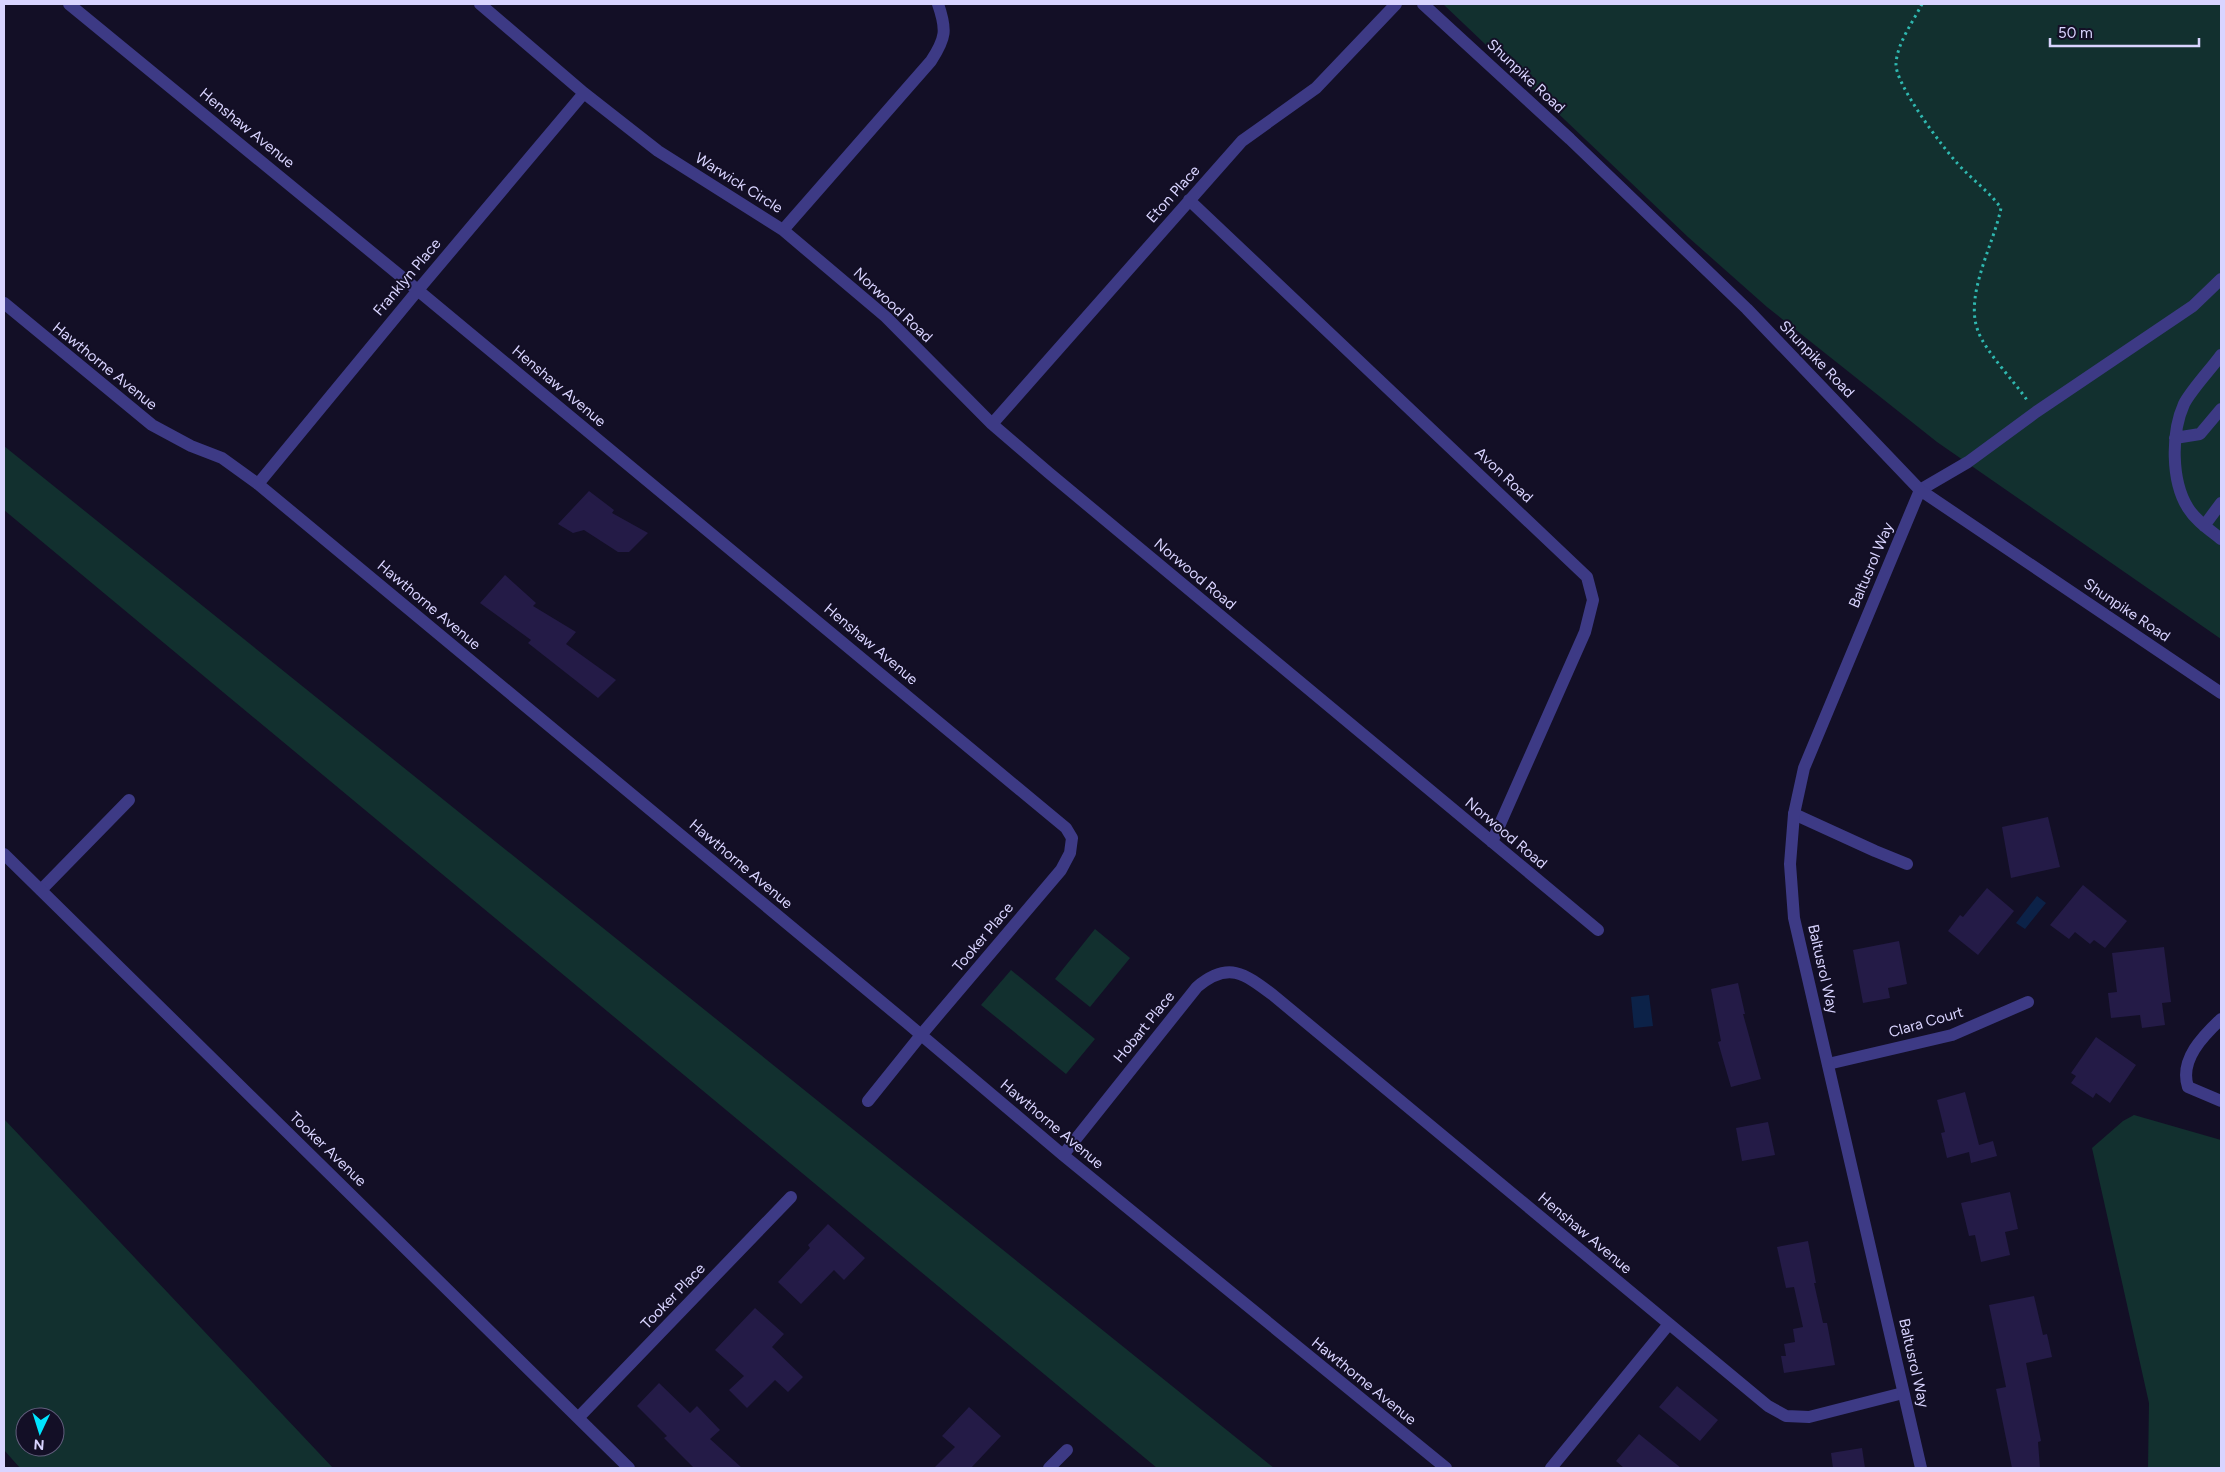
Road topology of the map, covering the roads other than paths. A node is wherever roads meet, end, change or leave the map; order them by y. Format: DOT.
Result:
graph roads {
  1 [pos="69,4"];
  2 [pos="480,4"];
  3 [pos="938,4"];
  4 [pos="1396,4"];
  5 [pos="1423,4"];
  6 [pos="584,93"];
  7 [pos="1189,200"];
  8 [pos="783,230"];
  9 [pos="2221,279"];
  10 [pos="418,290"];
  11 [pos="4,303"];
  12 [pos="2220,358"];
  13 [pos="2221,409"];
  14 [pos="992,424"];
  15 [pos="2175,438"];
  16 [pos="258,484"];
  17 [pos="1920,490"];
  18 [pos="2221,504"];
  19 [pos="2204,526"];
  20 [pos="2221,539"];
  21 [pos="2221,693"];
  22 [pos="1028,795"];
  23 [pos="128,800"];
  24 [pos="1794,814"];
  25 [pos="1492,842"];
  26 [pos="4,854"];
  27 [pos="1907,864"];
  28 [pos="40,890"];
  29 [pos="1598,930"];
  30 [pos="1273,995"];
  31 [pos="2028,1002"];
  32 [pos="2221,1018"];
  33 [pos="921,1035"];
  34 [pos="1828,1064"];
  35 [pos="868,1101"];
  36 [pos="2221,1101"];
  37 [pos="1063,1155"];
  38 [pos="791,1197"];
  39 [pos="1669,1324"];
  40 [pos="1903,1393"];
  41 [pos="578,1418"];
  42 [pos="1066,1450"];
  43 [pos="629,1468"];
  44 [pos="1049,1468"];
  45 [pos="1446,1468"];
  46 [pos="1551,1468"];
  47 [pos="1921,1468"];
  1 -- 10 [label="street, Henshaw Avenue"];
  2 -- 6 [label="street, Warwick Circle"];
  3 -- 8 [label="street, Warwick Circle"];
  4 -- 7 [label="street, Eton Place"];
  5 -- 17 [label="street, Shunpike Road"];
  6 -- 8 [label="street, Warwick Circle"];
  6 -- 10 [label="street, Franklyn Place"];
  7 -- 14 [label="street, Eton Place"];
  7 -- 25 [label="street, Avon Road"];
  8 -- 14 [label="street, Norwood Road"];
  9 -- 17 [label="street"];
  10 -- 16 [label="street, Franklyn Place"];
  10 -- 22 [label="street, Henshaw Avenue"];
  11 -- 16 [label="street, Hawthorne Avenue"];
  12 -- 15 [label="street"];
  13 -- 15 [label="street"];
  14 -- 25 [label="street, Norwood Road"];
  15 -- 19 [label="street"];
  16 -- 33 [label="street, Hawthorne Avenue"];
  17 -- 21 [label="street, Shunpike Road"];
  17 -- 24 [label="street, Baltusrol Way"];
  18 -- 19 [label="street"];
  19 -- 20 [label="street"];
  22 -- 33 [label="street, Tooker Place"];
  23 -- 28 [label="street"];
  24 -- 27 [label="street"];
  24 -- 34 [label="street, Baltusrol Way"];
  25 -- 29 [label="street, Norwood Road"];
  26 -- 28 [label="street, Tooker Avenue"];
  28 -- 41 [label="street, Tooker Avenue"];
  30 -- 37 [label="street, Hobart Place"];
  30 -- 39 [label="street, Henshaw Avenue"];
  31 -- 34 [label="street, Clara Court"];
  32 -- 36 [label="street"];
  33 -- 35 [label="street, Tooker Place"];
  33 -- 37 [label="street, Hawthorne Avenue"];
  34 -- 40 [label="street, Baltusrol Way"];
  37 -- 45 [label="street, Hawthorne Avenue"];
  38 -- 41 [label="street, Tooker Place"];
  39 -- 40 [label="street, Henshaw Avenue"];
  39 -- 46 [label="street"];
  40 -- 47 [label="street, Baltusrol Way"];
  41 -- 43 [label="street, Tooker Avenue"];
  42 -- 44 [label="street"];
}
